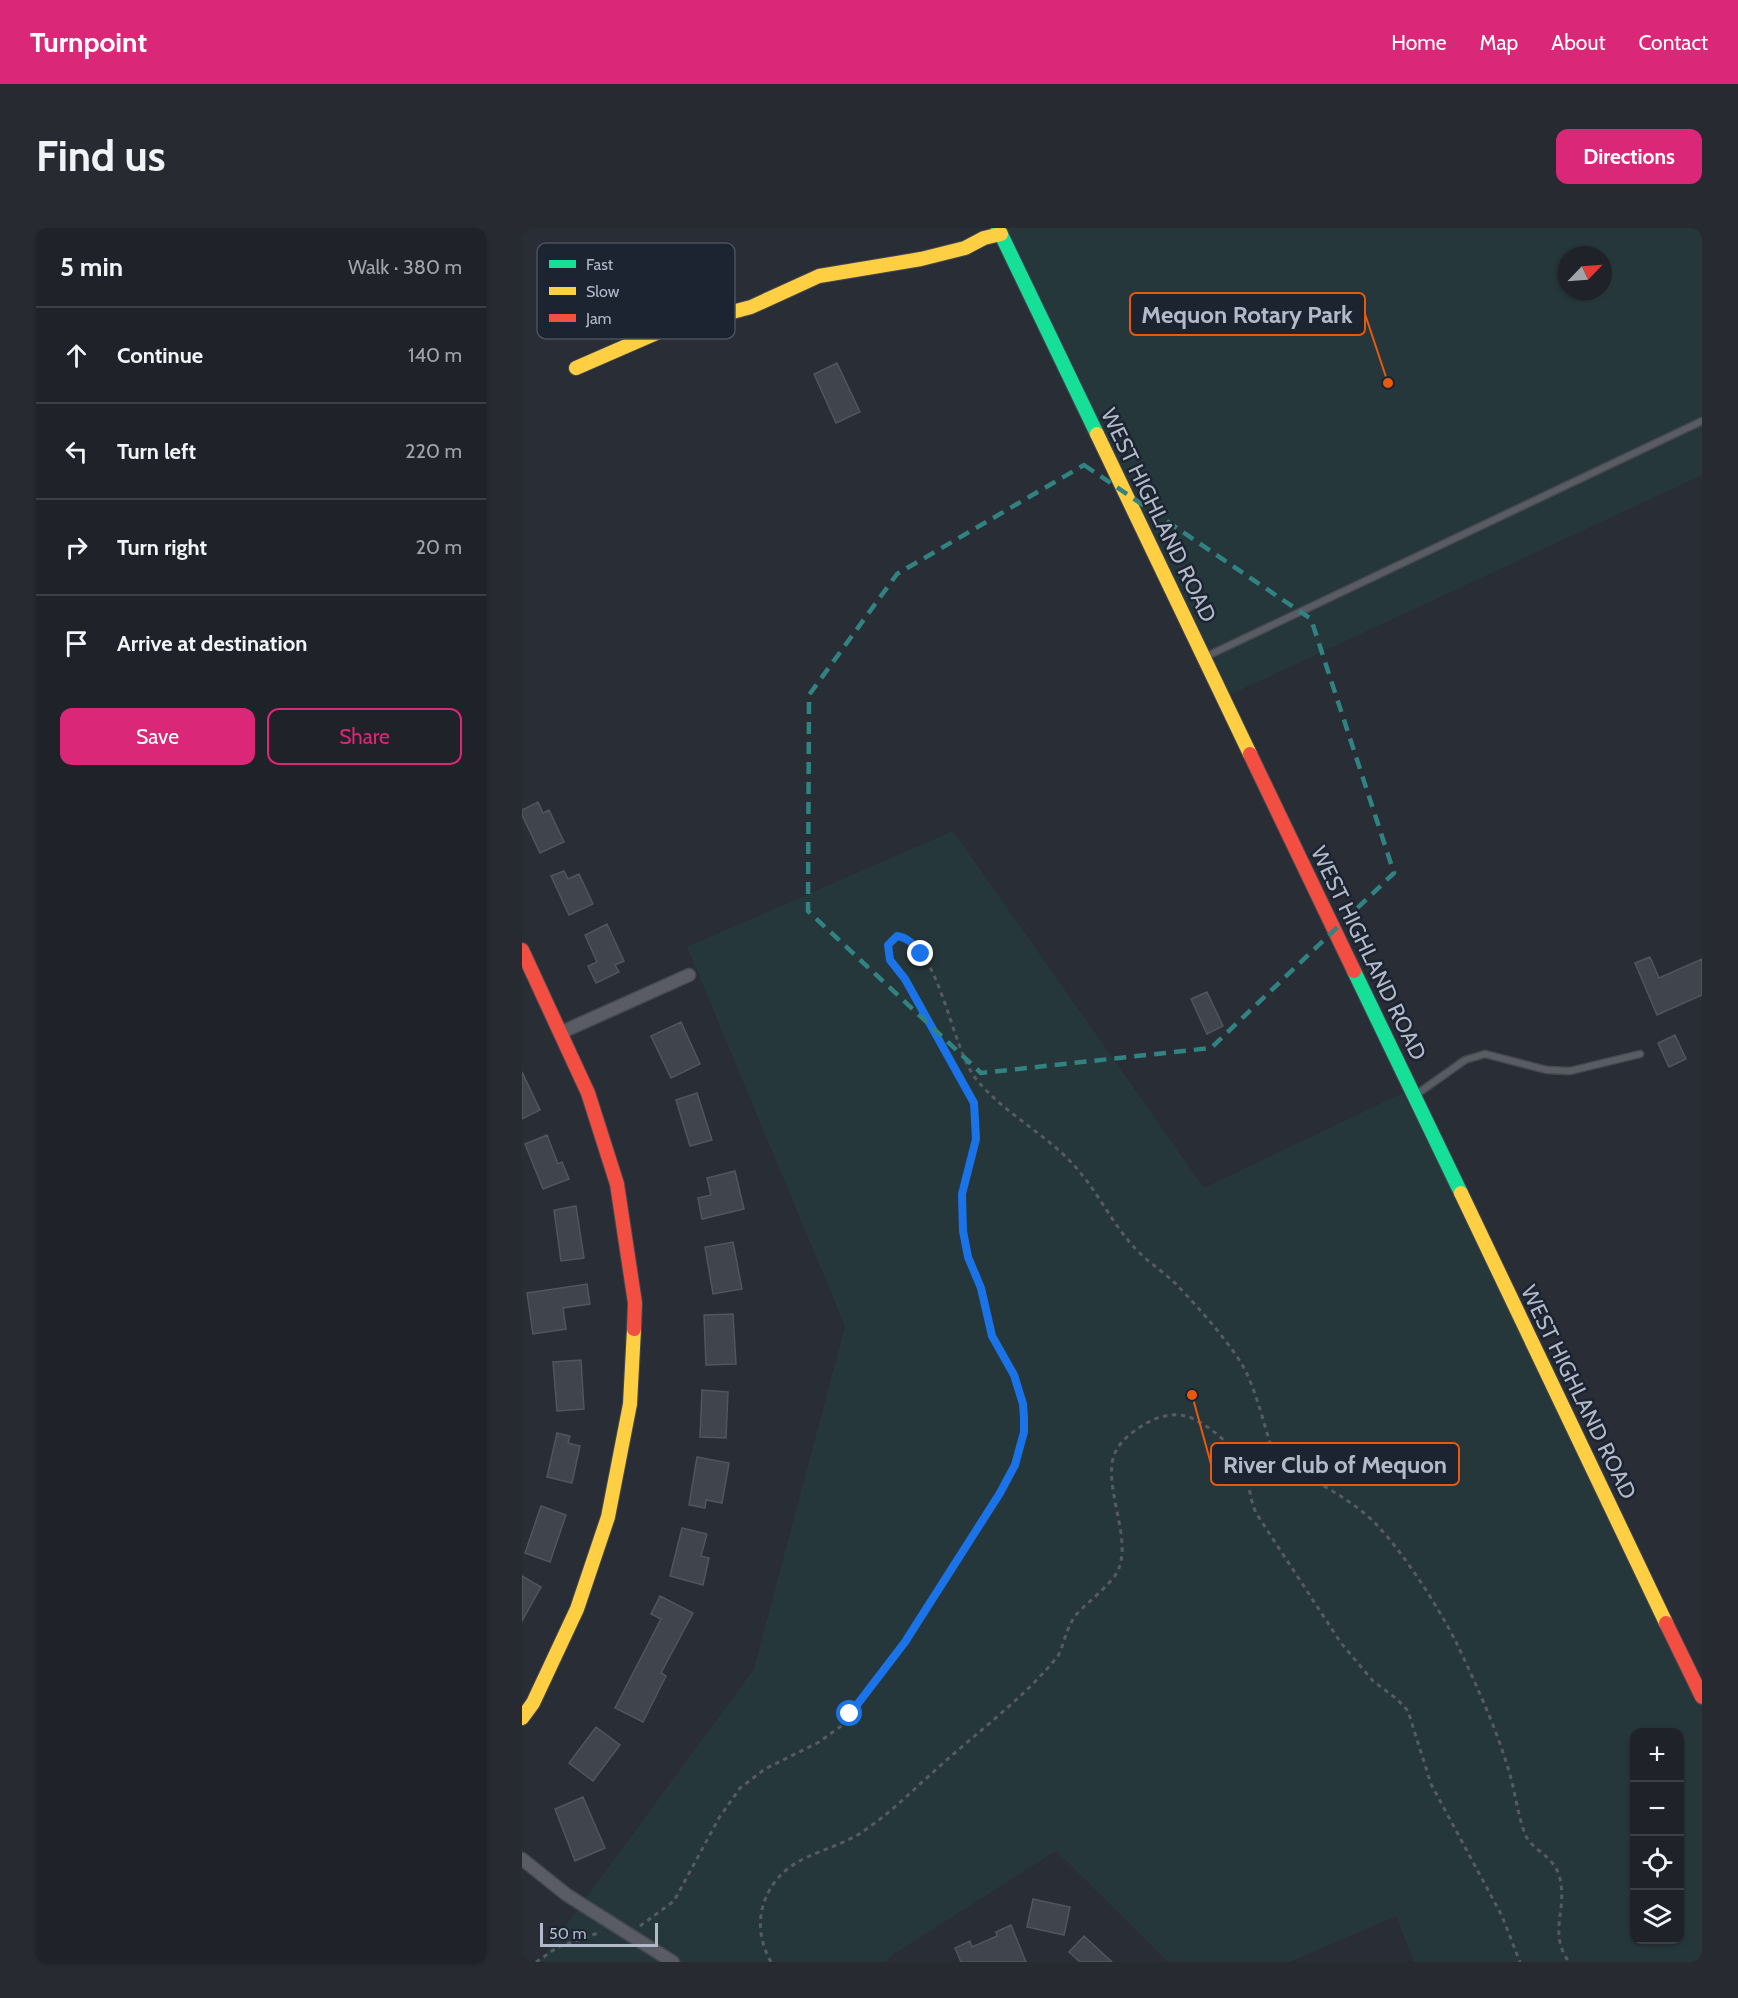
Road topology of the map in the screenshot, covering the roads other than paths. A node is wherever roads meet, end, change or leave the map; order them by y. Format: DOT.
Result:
graph roads {
  1 [pos="1000,231"];
  2 [pos="735,311"];
  3 [pos="643,339"];
  4 [pos="576,368"];
  5 [pos="1702,421"];
  6 [pos="1204,657"];
  7 [pos="522,950"];
  8 [pos="689,975"];
  9 [pos="562,1032"];
  10 [pos="1640,1054"];
  11 [pos="1414,1097"];
  12 [pos="1701,1692"];
  13 [pos="522,1718"];
  14 [pos="522,1859"];
  15 [pos="673,1962"];
  1 -- 2 [label="main road"];
  1 -- 6 [label="main road, WEST HIGHLAND ROAD"];
  3 -- 4 [label="main road"];
  5 -- 6 [label="lane"];
  6 -- 11 [label="main road, WEST HIGHLAND ROAD"];
  7 -- 9 [label="main road"];
  8 -- 9 [label="street"];
  9 -- 13 [label="main road"];
  10 -- 11 [label="lane"];
  11 -- 12 [label="main road, WEST HIGHLAND ROAD"];
  14 -- 15 [label="street"];
}
